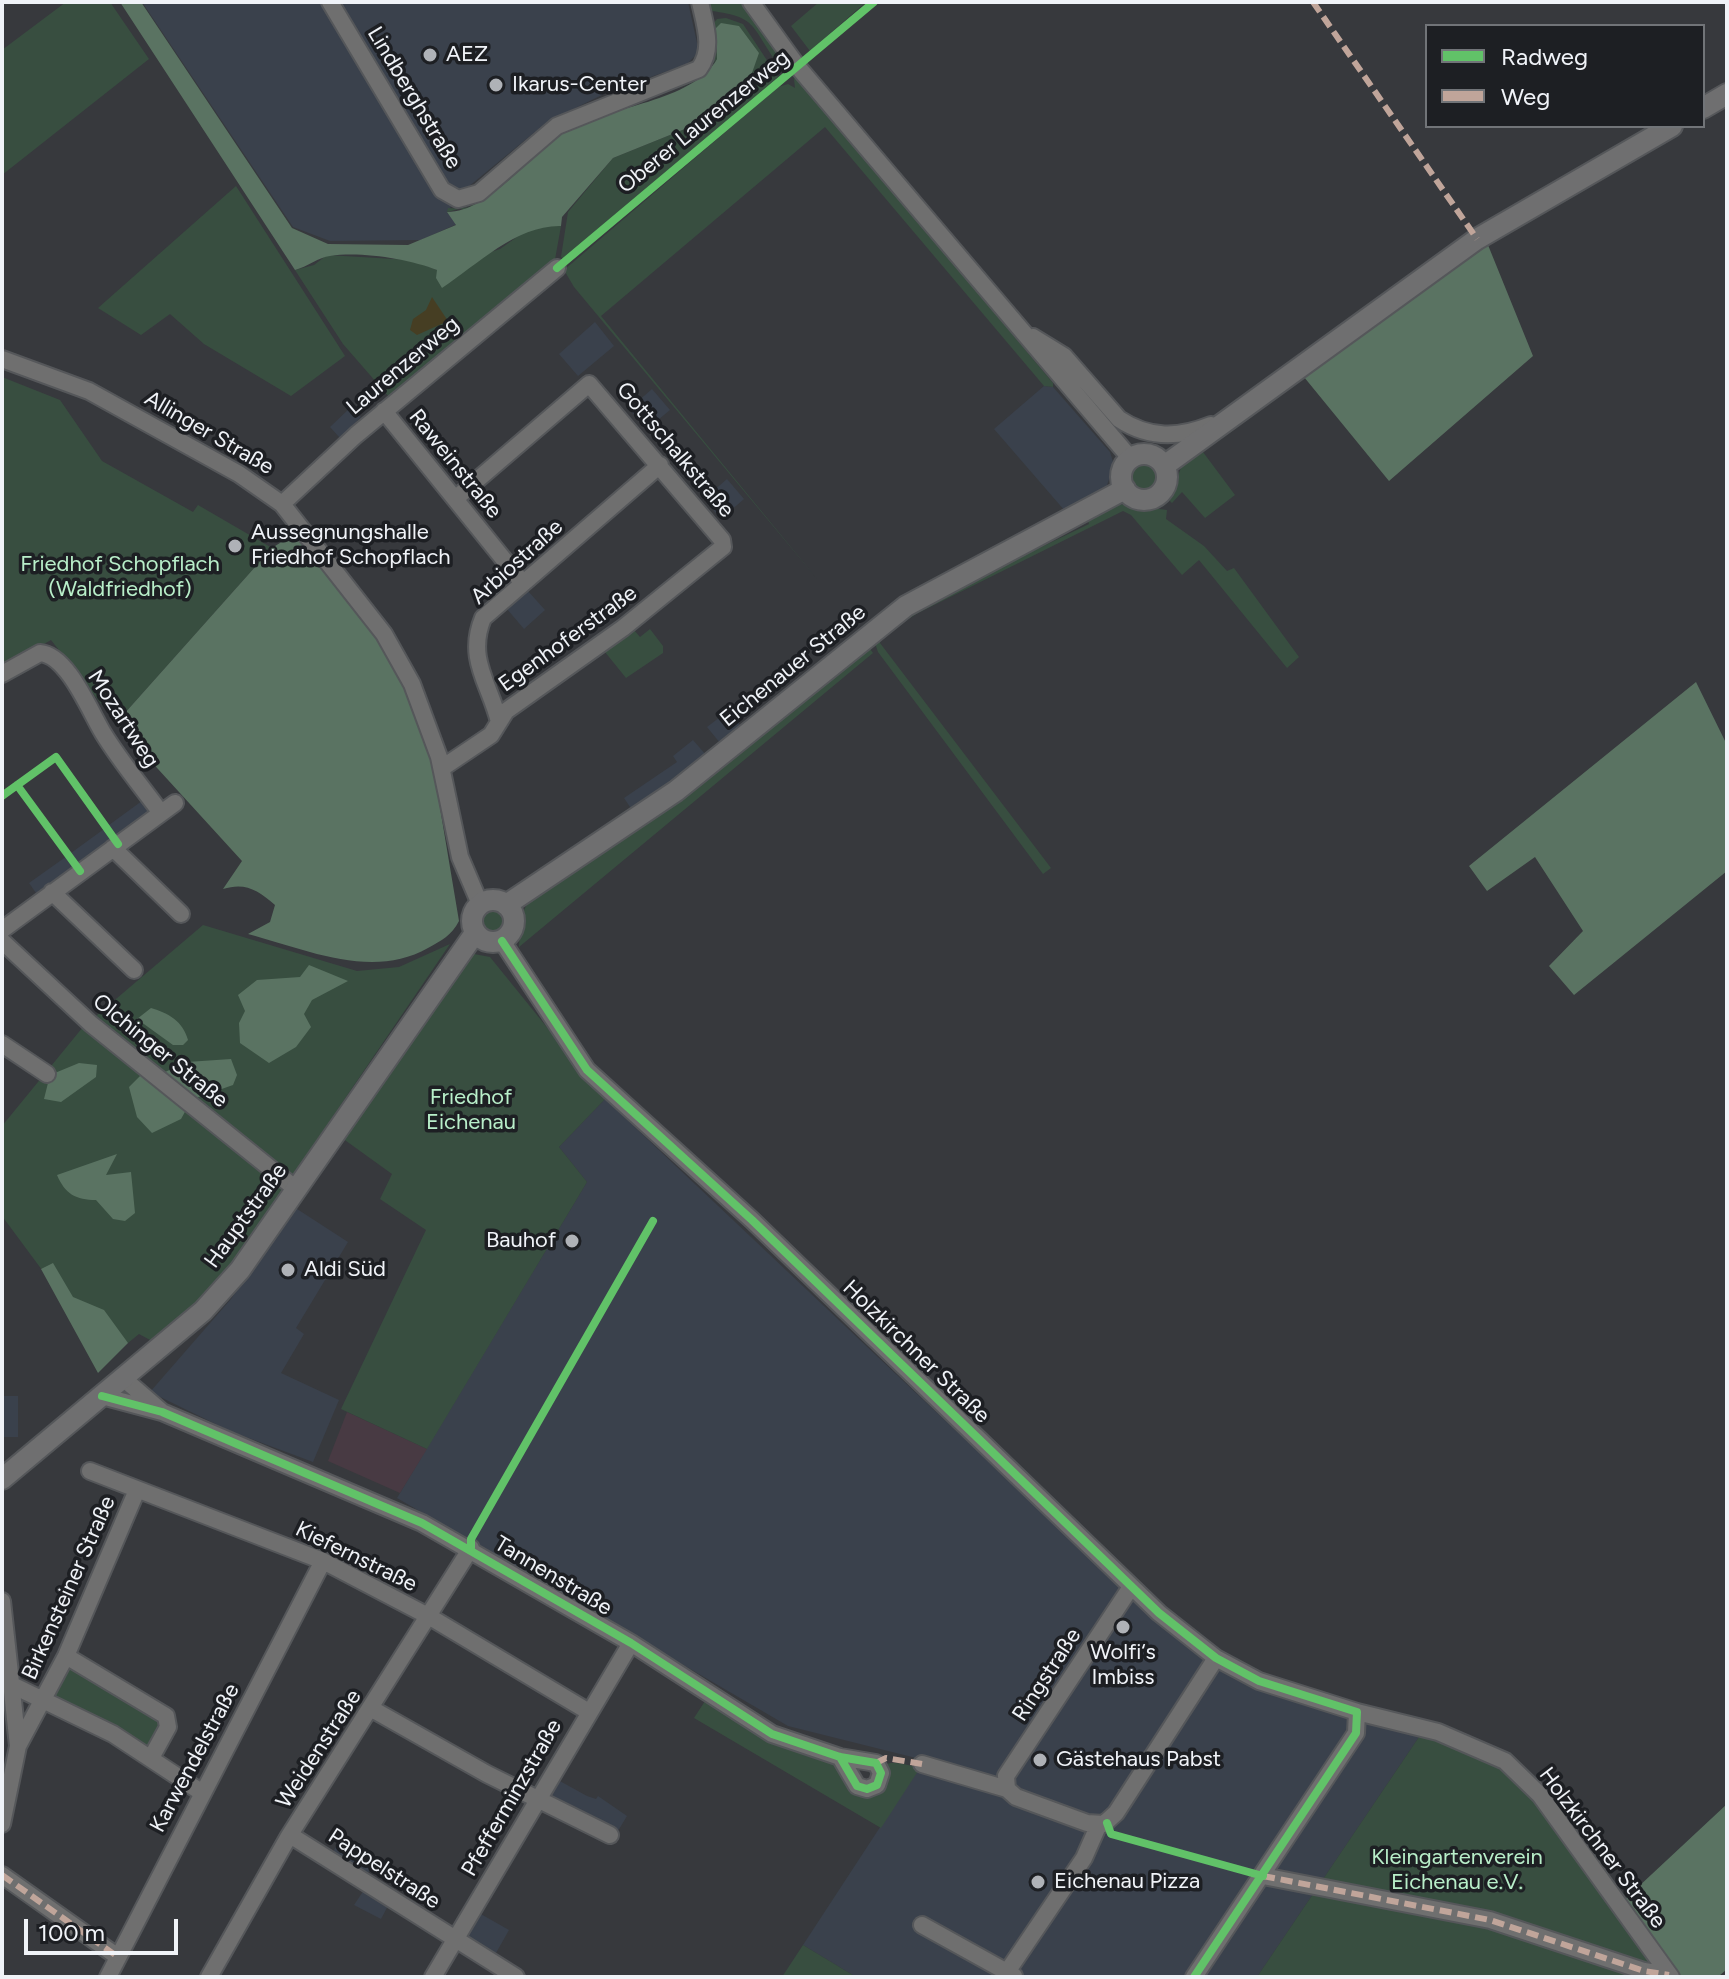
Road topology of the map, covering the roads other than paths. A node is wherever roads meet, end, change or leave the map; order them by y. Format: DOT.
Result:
graph roads {
  1 [pos="330,2"];
  2 [pos="700,2"];
  3 [pos="751,2"];
  4 [pos="1727,94"];
  5 [pos="1705,107"];
  6 [pos="1669,128"];
  7 [pos="557,268"];
  8 [pos="1022,330"];
  9 [pos="2,359"];
  10 [pos="384,411"];
  11 [pos="1225,424"];
  12 [pos="1131,459"];
  13 [pos="660,465"];
  14 [pos="1164,466"];
  15 [pos="1125,489"];
  16 [pos="455,499"];
  17 [pos="282,504"];
  18 [pos="723,547"];
  19 [pos="522,582"];
  20 [pos="2,674"];
  21 [pos="499,722"];
  22 [pos="442,768"];
  23 [pos="175,803"];
  24 [pos="161,813"];
  25 [pos="113,848"];
  26 [pos="52,892"];
  27 [pos="480,904"];
  28 [pos="506,905"];
  29 [pos="181,914"];
  30 [pos="2,930"];
  31 [pos="475,933"];
  32 [pos="2,941"];
  33 [pos="502,941"];
  34 [pos="134,970"];
  35 [pos="2,1044"];
  36 [pos="47,1074"];
  37 [pos="296,1189"];
  38 [pos="123,1378"];
  39 [pos="102,1396"];
  40 [pos="162,1412"];
  41 [pos="90,1471"];
  42 [pos="2,1479"];
  43 [pos="137,1490"];
  44 [pos="471,1548"];
  45 [pos="323,1561"];
  46 [pos="1131,1587"];
  47 [pos="2,1601"];
  48 [pos="430,1617"];
  49 [pos="631,1643"];
  50 [pos="66,1656"];
  51 [pos="1216,1658"];
  52 [pos="14,1686"];
  53 [pos="43,1700"];
  54 [pos="372,1709"];
  55 [pos="589,1712"];
  56 [pos="1358,1716"];
  57 [pos="18,1746"];
  58 [pos="840,1757"];
  59 [pos="151,1758"];
  60 [pos="922,1764"];
  61 [pos="1007,1789"];
  62 [pos="201,1792"];
  63 [pos="537,1799"];
  64 [pos="2,1824"];
  65 [pos="1099,1824"];
  66 [pos="290,1835"];
  67 [pos="610,1835"];
  68 [pos="2,1875"];
  69 [pos="1263,1876"];
  70 [pos="922,1925"];
  71 [pos="453,1941"];
  72 [pos="118,1957"];
  73 [pos="1011,1975"];
  74 [pos="1670,1976"];
  75 [pos="108,1977"];
  76 [pos="209,1977"];
  77 [pos="433,1977"];
  78 [pos="516,1977"];
  79 [pos="1194,1977"];
  1 -- 2 [label="street, Lindberghstraße"];
  3 -- 8 [label="street"];
  4 -- 5 [label="main road"];
  6 -- 11 [label="main road"];
  7 -- 10 [label="street, Laurenzerweg"];
  8 -- 11 [label="street"];
  8 -- 12 [label="street"];
  9 -- 17 [label="street, Allinger Straße"];
  10 -- 16 [label="street, Raweinstraße"];
  10 -- 17 [label="street, Laurenzerweg"];
  11 -- 14 [label="main road"];
  12 -- 14 [label="main road"];
  12 -- 15 [label="main road"];
  13 -- 16 [label="street, Gottschalkstraße"];
  13 -- 18 [label="street, Gottschalkstraße"];
  13 -- 19 [label="street, Arbiostraße"];
  14 -- 15 [label="main road"];
  15 -- 28 [label="main road, Eichenauer Straße"];
  16 -- 19 [label="street, Raweinstraße"];
  17 -- 22 [label="street, Allinger Straße"];
  18 -- 21 [label="street, Egenhoferstraße"];
  19 -- 21 [label="street, Arbiostraße"];
  20 -- 24 [label="street, Mozartweg"];
  21 -- 22 [label="street, Egenhoferstraße"];
  22 -- 27 [label="street, Allinger Straße"];
  23 -- 24 [label="street"];
  24 -- 25 [label="street"];
  25 -- 26 [label="street"];
  25 -- 29 [label="street"];
  26 -- 30 [label="street"];
  26 -- 34 [label="street"];
  27 -- 28 [label="main road"];
  27 -- 31 [label="main road"];
  28 -- 33 [label="main road"];
  31 -- 33 [label="main road"];
  31 -- 37 [label="main road, Hauptstraße"];
  32 -- 37 [label="street, Olchinger Straße"];
  33 -- 46 [label="street, Holzkirchner Straße"];
  35 -- 36 [label="street"];
  37 -- 38 [label="main road, Hauptstraße"];
  38 -- 39 [label="main road, Hauptstraße"];
  38 -- 40 [label="street, Tannenstraße"];
  39 -- 40 [label="street, Tannenstraße"];
  39 -- 42 [label="main road, Hauptstraße"];
  40 -- 44 [label="street, Tannenstraße"];
  41 -- 43 [label="street, Kiefernstraße"];
  43 -- 45 [label="street, Kiefernstraße"];
  43 -- 50 [label="street, Birkensteiner Straße"];
  44 -- 48 [label="street, Weidenstraße"];
  44 -- 49 [label="street, Tannenstraße"];
  45 -- 48 [label="street, Kiefernstraße"];
  45 -- 62 [label="street, Karwendelstraße"];
  46 -- 51 [label="street, Holzkirchner Straße"];
  46 -- 61 [label="street, Ringstraße"];
  47 -- 52 [label="street"];
  48 -- 54 [label="street, Weidenstraße"];
  48 -- 55 [label="street, Kiefernstraße"];
  49 -- 55 [label="street, Pfefferminzstraße"];
  49 -- 58 [label="street, Tannenstraße"];
  50 -- 53 [label="street, Birkensteiner Straße"];
  50 -- 59 [label="street"];
  51 -- 56 [label="street, Holzkirchner Straße"];
  51 -- 65 [label="street"];
  52 -- 53 [label="street"];
  52 -- 57 [label="street"];
  53 -- 57 [label="street, Birkensteiner Straße"];
  53 -- 59 [label="street"];
  54 -- 63 [label="street"];
  54 -- 66 [label="street, Weidenstraße"];
  55 -- 63 [label="street, Pfefferminzstraße"];
  56 -- 69 [label="street"];
  56 -- 74 [label="street, Holzkirchner Straße"];
  57 -- 64 [label="street"];
  59 -- 62 [label="street"];
  60 -- 61 [label="street"];
  61 -- 65 [label="street"];
  62 -- 72 [label="street, Karwendelstraße"];
  63 -- 67 [label="street"];
  63 -- 71 [label="street, Pfefferminzstraße"];
  65 -- 73 [label="street"];
  66 -- 71 [label="street, Pappelstraße"];
  66 -- 76 [label="street, Weidenstraße"];
  68 -- 72 [label="street"];
  69 -- 74 [label="street"];
  69 -- 79 [label="street"];
  70 -- 73 [label="street"];
  71 -- 77 [label="street, Pfefferminzstraße"];
  71 -- 78 [label="street, Pappelstraße"];
  72 -- 75 [label="street, Karwendelstraße"];
}
